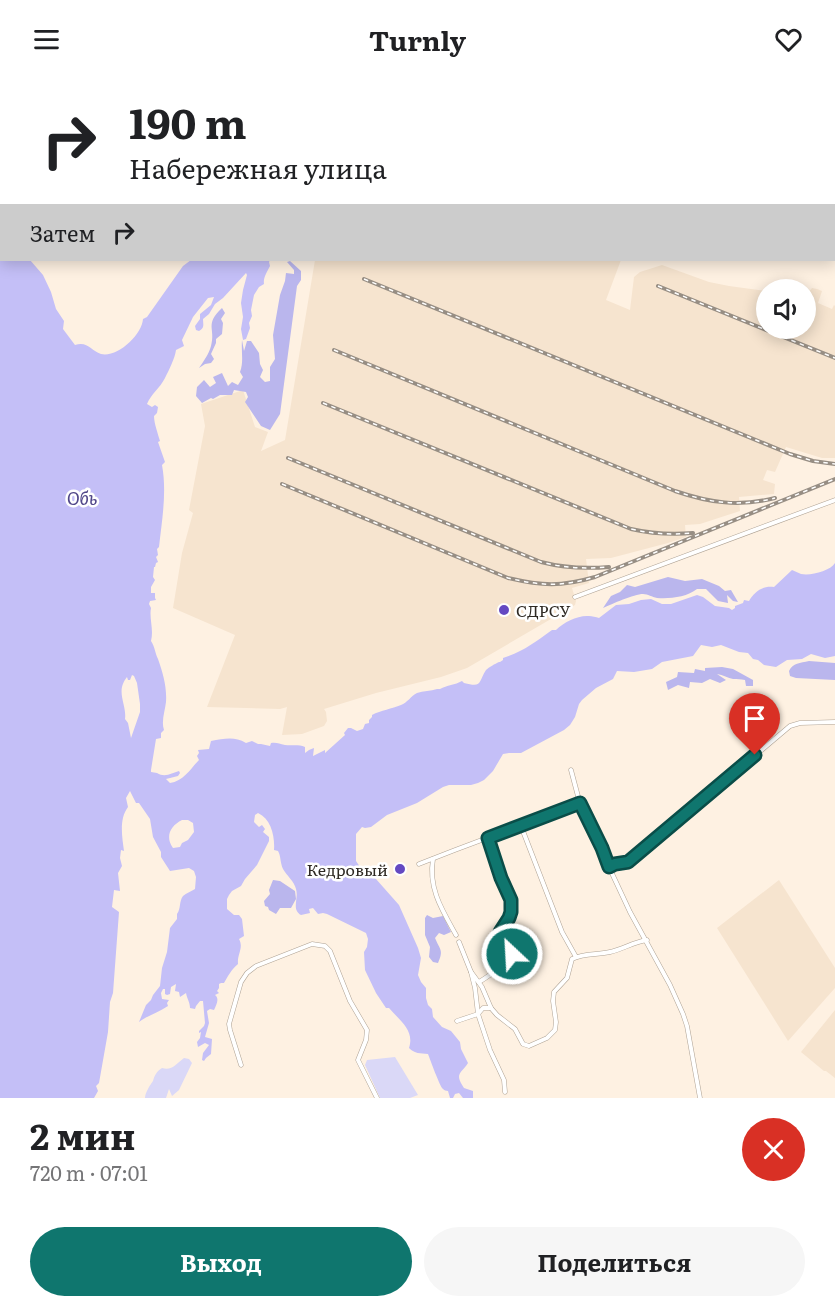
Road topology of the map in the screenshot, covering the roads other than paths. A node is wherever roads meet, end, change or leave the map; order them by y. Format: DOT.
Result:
graph roads {
  1 [pos="835,500"];
  2 [pos="574,597"];
  3 [pos="835,722"];
  4 [pos="571,770"];
  5 [pos="580,803"];
  6 [pos="521,826"];
  7 [pos="488,838"];
  8 [pos="434,858"];
  9 [pos="419,864"];
  10 [pos="609,867"];
  11 [pos="456,935"];
  12 [pos="647,940"];
  13 [pos="459,942"];
  14 [pos="576,957"];
  15 [pos="471,972"];
  16 [pos="479,982"];
  17 [pos="491,1008"];
  18 [pos="478,1014"];
  19 [pos="457,1021"];
  20 [pos="241,1065"];
  21 [pos="505,1092"];
  22 [pos="378,1098"];
  23 [pos="700,1098"];
  1 -- 2 [label="street"];
  3 -- 10 [label="street"];
  4 -- 5 [label="street"];
  5 -- 6 [label="street"];
  5 -- 10 [label="street"];
  6 -- 7 [label="street"];
  6 -- 14 [label="street"];
  7 -- 8 [label="street"];
  7 -- 16 [label="street"];
  8 -- 9 [label="street"];
  8 -- 11 [label="street"];
  10 -- 12 [label="street"];
  12 -- 14 [label="street"];
  12 -- 23 [label="street"];
  13 -- 15 [label="street"];
  14 -- 17 [label="street"];
  15 -- 16 [label="street"];
  15 -- 18 [label="street"];
  16 -- 17 [label="street"];
  17 -- 18 [label="street"];
  18 -- 19 [label="street"];
  18 -- 21 [label="street"];
  20 -- 22 [label="street"];
}
